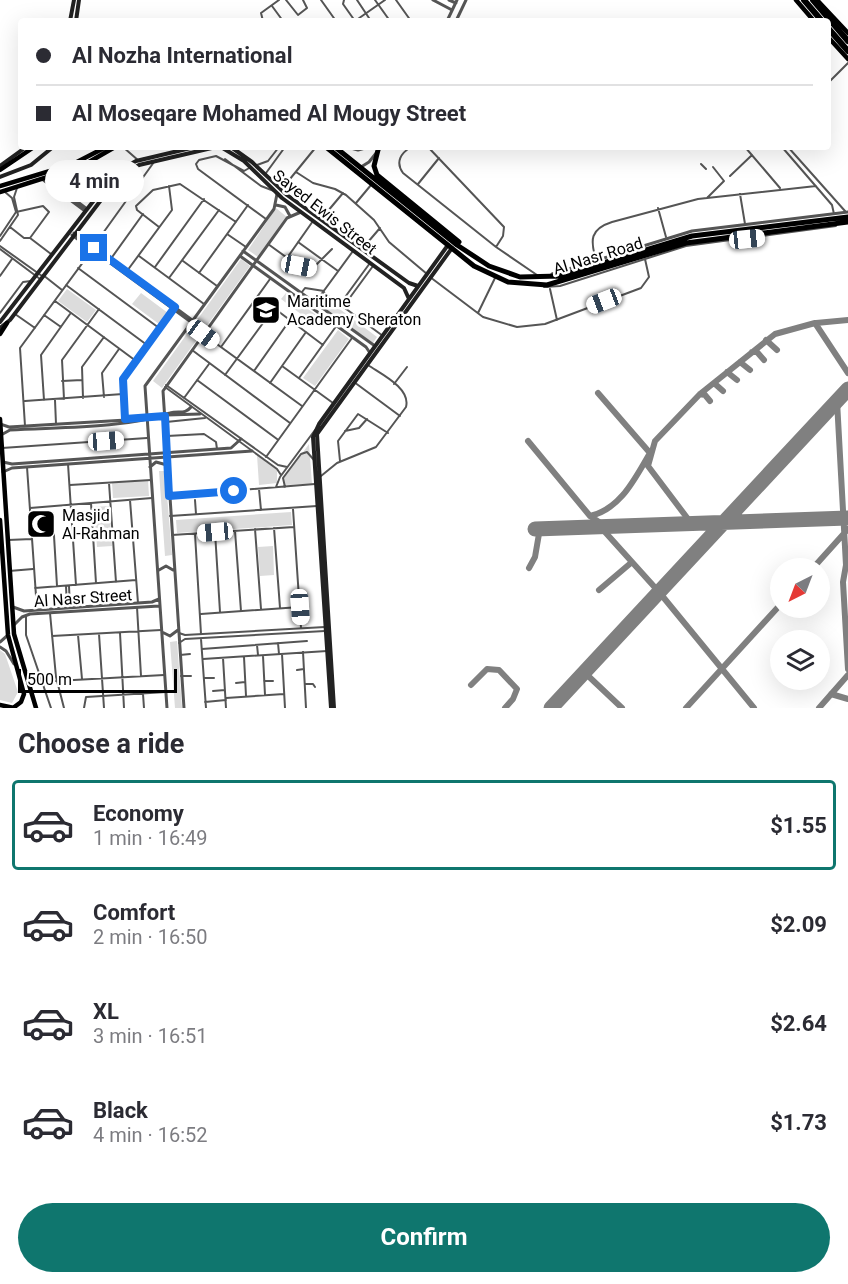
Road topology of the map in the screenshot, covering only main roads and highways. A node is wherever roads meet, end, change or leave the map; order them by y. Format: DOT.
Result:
graph roads {
  1 [pos="74,0"];
  2 [pos="79,0"];
  3 [pos="796,0"];
  4 [pos="804,0"];
  5 [pos="815,0"];
  6 [pos="71,18"];
  7 [pos="76,18"];
  8 [pos="811,18"];
  9 [pos="819,18"];
  10 [pos="829,18"];
  11 [pos="831,20"];
  12 [pos="831,31"];
  13 [pos="848,33"];
  14 [pos="831,41"];
  15 [pos="848,41"];
  16 [pos="848,51"];
  17 [pos="848,61"];
  18 [pos="22,150"];
  19 [pos="29,150"];
  20 [pos="49,150"];
  21 [pos="100,150"];
  22 [pos="110,150"];
  23 [pos="183,150"];
  24 [pos="214,150"];
  25 [pos="227,150"];
  26 [pos="330,150"];
  27 [pos="339,150"];
  28 [pos="379,150"];
  29 [pos="253,166"];
  30 [pos="0,168"];
  31 [pos="0,177"];
  32 [pos="379,177"];
  33 [pos="370,182"];
  34 [pos="1,190"];
  35 [pos="278,192"];
  36 [pos="848,217"];
  37 [pos="844,224"];
  38 [pos="451,245"];
  39 [pos="462,248"];
  40 [pos="429,275"];
  41 [pos="542,281"];
  42 [pos="411,285"];
  43 [pos="419,286"];
  44 [pos="406,290"];
  45 [pos="409,299"];
  46 [pos="396,320"];
  47 [pos="0,322"];
  48 [pos="8,323"];
  49 [pos="0,328"];
  50 [pos="0,334"];
  51 [pos="0,419"];
  52 [pos="0,424"];
  53 [pos="1,435"];
  54 [pos="0,520"];
  55 [pos="0,529"];
  56 [pos="321,542"];
  57 [pos="1,561"];
  58 [pos="2,595"];
  59 [pos="23,698"];
  60 [pos="34,700"];
  61 [pos="0,705"];
  62 [pos="14,708"];
  63 [pos="36,708"];
  64 [pos="332,708"];
  1 -- 6 [label="main road"];
  2 -- 7 [label="main road"];
  3 -- 8 [label="main road"];
  4 -- 9 [label="highway"];
  5 -- 10 [label="highway"];
  5 -- 13 [label="main road"];
  11 -- 15 [label="highway"];
  12 -- 16 [label="highway"];
  14 -- 17 [label="main road"];
  18 -- 30 [label="main road"];
  19 -- 30 [label="main road"];
  20 -- 31 [label="main road"];
  21 -- 34 [label="main road"];
  22 -- 34 [label="main road"];
  23 -- 47 [label="main road"];
  24 -- 48 [label="main road"];
  25 -- 29 [label="main road"];
  26 -- 33 [label="highway, Al Nasr Road"];
  27 -- 38 [label="highway"];
  28 -- 32 [label="highway"];
  29 -- 35 [label="main road, Sayed Ewis Street"];
  29 -- 35 [label="main road"];
  32 -- 33 [label="highway"];
  32 -- 39 [label="highway"];
  33 -- 38 [label="highway, Al Nasr Road"];
  35 -- 42 [label="main road"];
  35 -- 44 [label="main road, Sayed Ewis Street"];
  36 -- 41 [label="highway, Al Nasr Road"];
  37 -- 41 [label="highway, Al Nasr Road"];
  38 -- 39 [label="highway, Al Nasr Road"];
  38 -- 40 [label="main road"];
  38 -- 41 [label="highway, Al Nasr Road"];
  39 -- 41 [label="highway, Al Nasr Road"];
  40 -- 43 [label="main road"];
  40 -- 46 [label="main road"];
  42 -- 43 [label="main road"];
  42 -- 44 [label="main road"];
  43 -- 45 [label="main road"];
  44 -- 45 [label="main road"];
  45 -- 46 [label="main road"];
  46 -- 56 [label="main road"];
  46 -- 56 [label="main road"];
  48 -- 49 [label="main road"];
  48 -- 50 [label="main road"];
  51 -- 52 [label="main road"];
  52 -- 53 [label="main road"];
  53 -- 60 [label="main road"];
  54 -- 55 [label="main road"];
  55 -- 57 [label="main road"];
  56 -- 64 [label="main road"];
  56 -- 64 [label="main road"];
  57 -- 58 [label="main road"];
  58 -- 59 [label="main road"];
  59 -- 60 [label="main road"];
  59 -- 62 [label="main road"];
  60 -- 63 [label="main road"];
  61 -- 62 [label="main road"];
}
